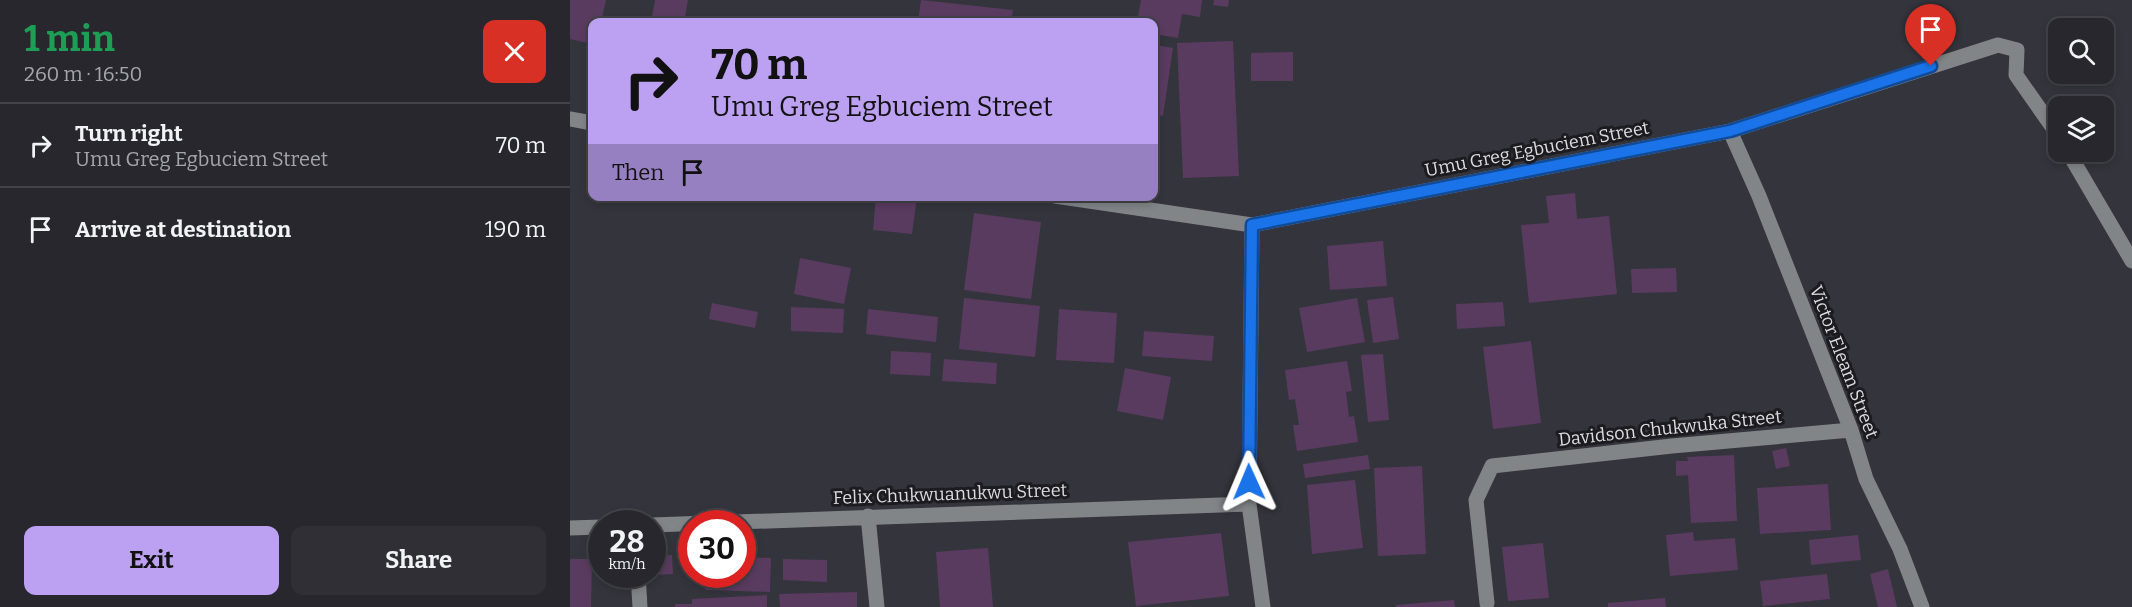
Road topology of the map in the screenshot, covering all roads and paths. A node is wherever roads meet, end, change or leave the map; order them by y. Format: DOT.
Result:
graph roads {
  1 [pos="570,119"];
  2 [pos="2048,121"];
  3 [pos="588,122"];
  4 [pos="1730,131"];
  5 [pos="2074,162"];
  6 [pos="1089,201"];
  7 [pos="1252,225"];
  8 [pos="2132,261"];
  9 [pos="1851,430"];
  10 [pos="1250,504"];
  11 [pos="868,516"];
  12 [pos="666,524"];
  13 [pos="588,527"];
  14 [pos="570,528"];
  15 [pos="639,588"];
  16 [pos="1487,603"];
  17 [pos="640,607"];
  18 [pos="877,607"];
  19 [pos="1263,607"];
  20 [pos="1922,607"];
  1 -- 3 [label="street"];
  2 -- 4 [label="street, Umu Greg Egbuciem Street"];
  4 -- 7 [label="street, Umu Greg Egbuciem Street"];
  4 -- 9 [label="street, Victor Eleam Street"];
  5 -- 8 [label="street"];
  6 -- 7 [label="street, Umu Greg Egbuciem Street"];
  7 -- 10 [label="street"];
  9 -- 16 [label="street, Davidson Chukwuka Street"];
  9 -- 20 [label="street, Victor Eleam Street"];
  10 -- 11 [label="street, Felix Chukwuanukwu Street"];
  10 -- 19 [label="street"];
  11 -- 12 [label="street, Felix Chukwuanukwu Street"];
  11 -- 18 [label="street"];
  13 -- 14 [label="street"];
  15 -- 17 [label="street"];
}
